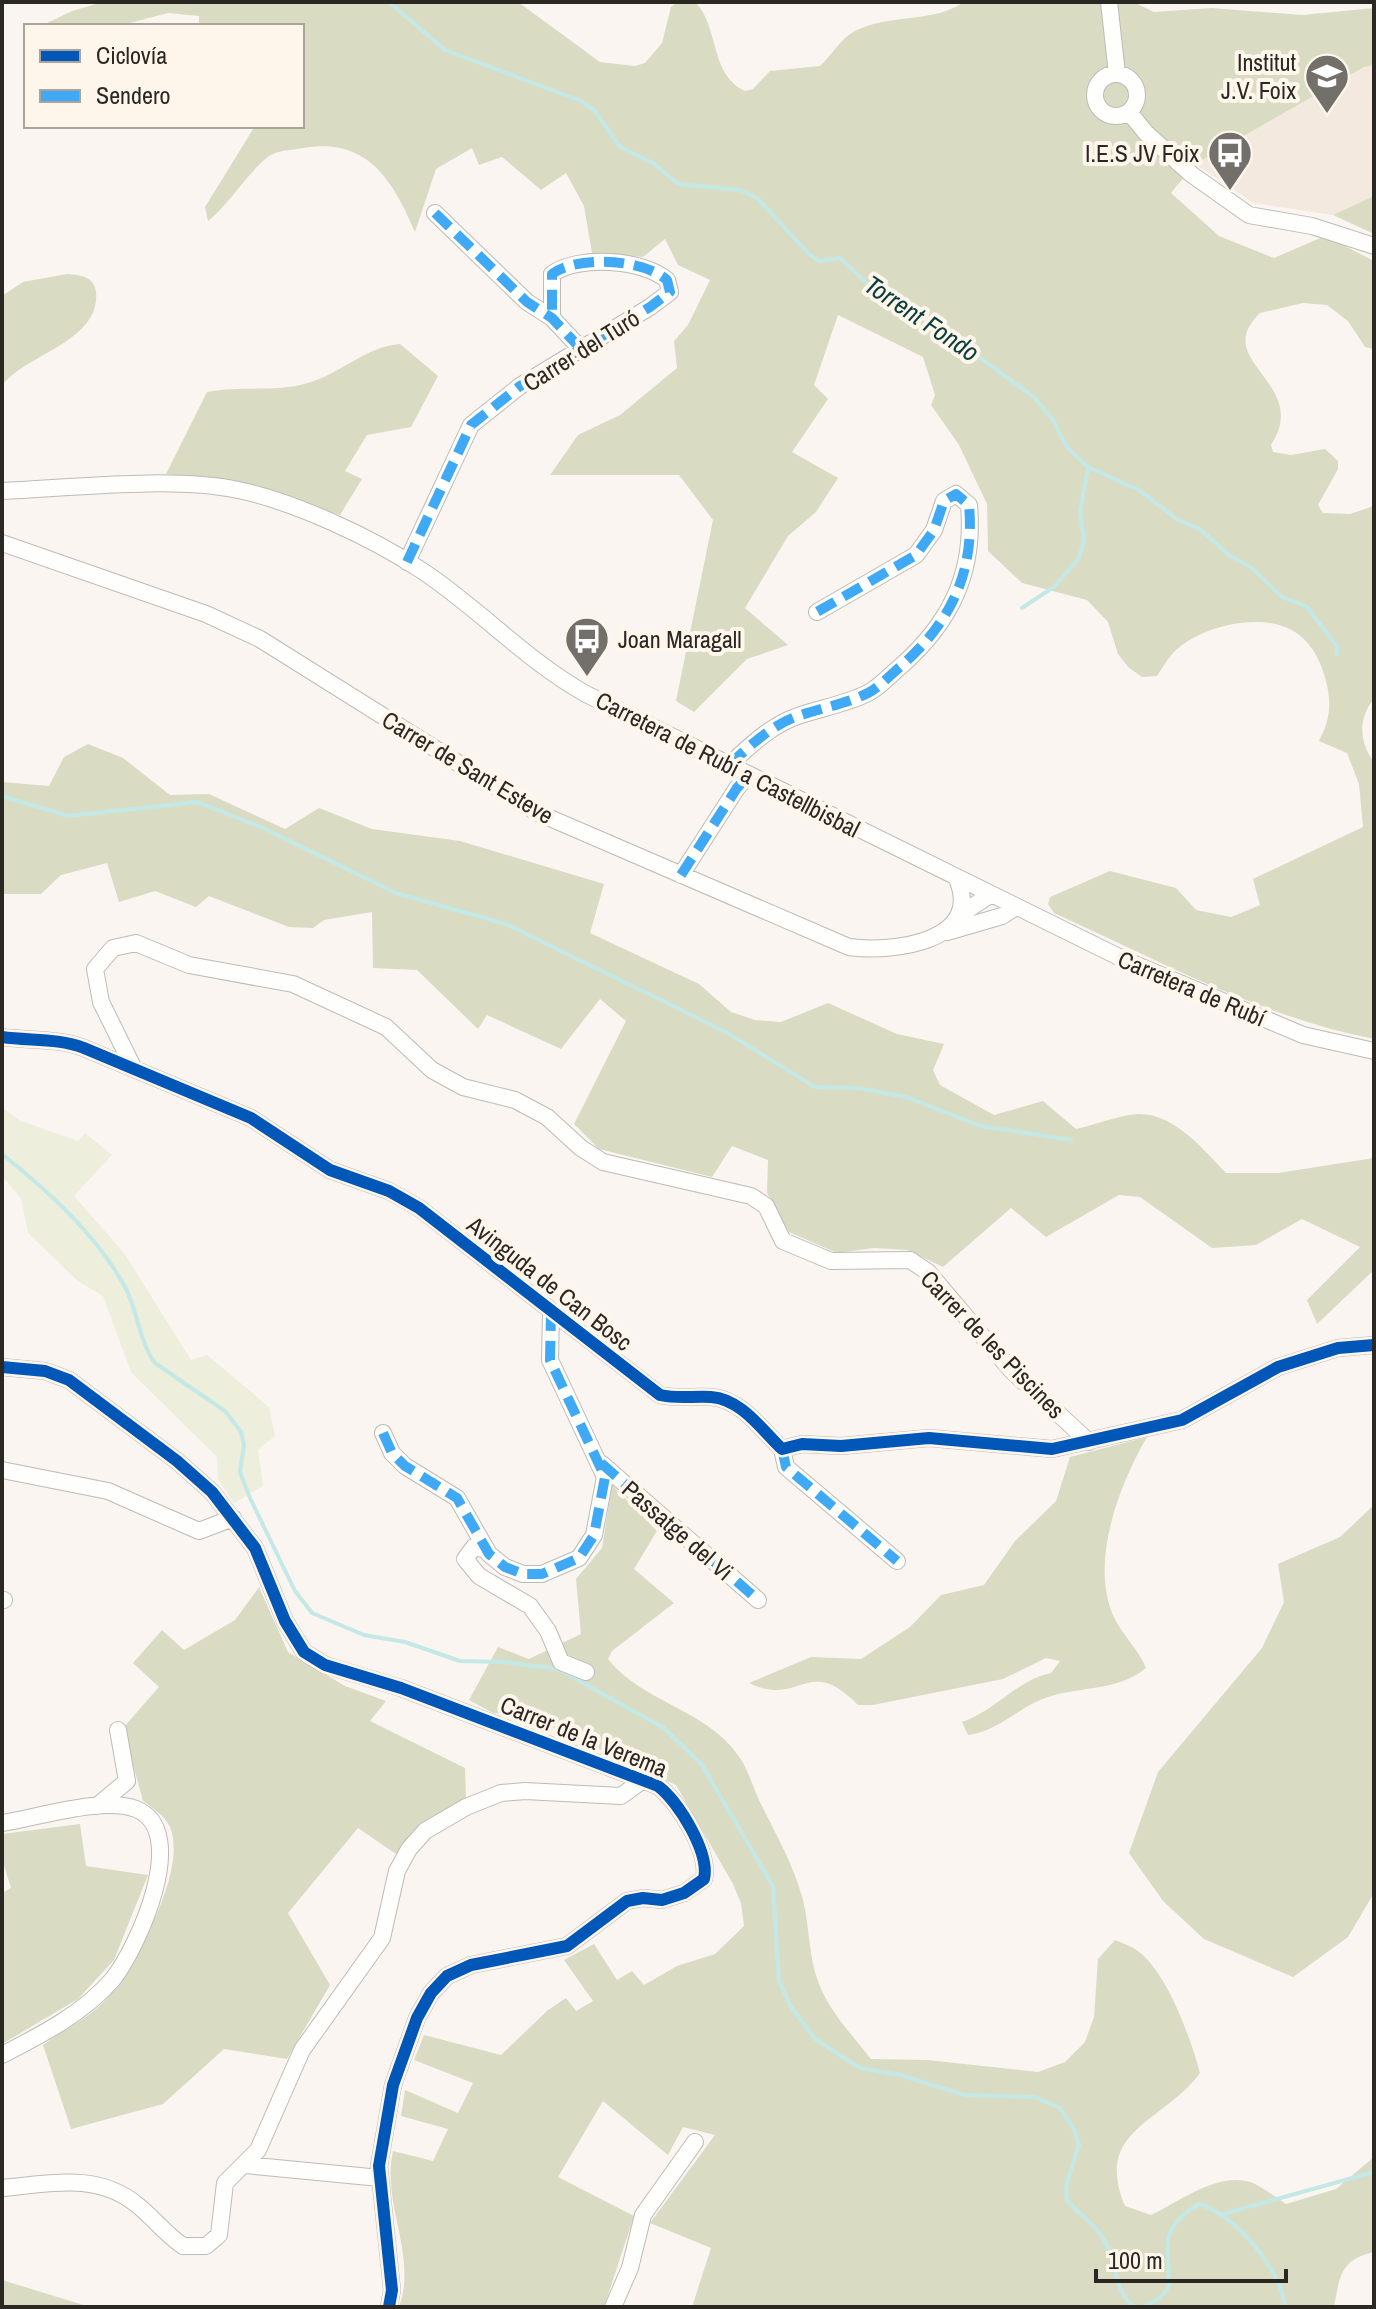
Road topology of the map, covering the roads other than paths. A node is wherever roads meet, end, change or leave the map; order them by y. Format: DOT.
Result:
graph roads {
  1 [pos="1109,2"];
  2 [pos="1117,74"];
  3 [pos="1129,112"];
  4 [pos="435,213"];
  5 [pos="1374,246"];
  6 [pos="552,318"];
  7 [pos="581,349"];
  8 [pos="2,491"];
  9 [pos="2,543"];
  10 [pos="407,562"];
  11 [pos="817,612"];
  12 [pos="729,765"];
  13 [pos="749,775"];
  14 [pos="681,875"];
  15 [pos="956,877"];
  16 [pos="1004,900"];
  17 [pos="957,917"];
  18 [pos="943,933"];
  19 [pos="2,1037"];
  20 [pos="1374,1051"];
  21 [pos="134,1069"];
  22 [pos="551,1312"];
  23 [pos="1374,1345"];
  24 [pos="2,1367"];
  25 [pos="383,1433"];
  26 [pos="1089,1442"];
  27 [pos="782,1449"];
  28 [pos="598,1460"];
  29 [pos="2,1470"];
  30 [pos="233,1518"];
  31 [pos="487,1550"];
  32 [pos="897,1561"];
  33 [pos="758,1600"];
  34 [pos="586,1672"];
  35 [pos="118,1730"];
  36 [pos="643,1780"];
  37 [pos="97,1806"];
  38 [pos="2,1823"];
  39 [pos="2,2055"];
  40 [pos="695,2142"];
  41 [pos="245,2165"];
  42 [pos="380,2178"];
  43 [pos="2,2188"];
  44 [pos="389,2307"];
  45 [pos="613,2307"];
  1 -- 2 [label="street"];
  2 -- 3 [label="street"];
  2 -- 3 [label="street"];
  3 -- 5 [label="street"];
  4 -- 6 [label="street"];
  6 -- 7 [label="street"];
  6 -- 7 [label="street, Carrer del Turó"];
  7 -- 10 [label="street, Carrer del Turó"];
  8 -- 10 [label="street, Carretera de Rubí a Castellbisbal"];
  9 -- 14 [label="street, Carrer de Sant Esteve"];
  10 -- 12 [label="street, Carretera de Rubí a Castellbisbal"];
  11 -- 12 [label="street"];
  12 -- 13 [label="street, Carretera de Rubí a Castellbisbal"];
  13 -- 14 [label="street"];
  13 -- 15 [label="street, Carretera de Rubí a Castellbisbal"];
  14 -- 18 [label="street, Carrer de Sant Esteve"];
  15 -- 16 [label="street, Carretera de Rubí a Castellbisbal"];
  15 -- 17 [label="street"];
  16 -- 17 [label="street"];
  16 -- 18 [label="street, Carrer de Sant Esteve"];
  16 -- 20 [label="street, Carretera de Rubí"];
  17 -- 18 [label="street"];
  19 -- 21 [label="street, Avinguda de Can Bosc"];
  21 -- 22 [label="street, Avinguda de Can Bosc"];
  21 -- 26 [label="street, Carrer de les Piscines"];
  22 -- 27 [label="street, Avinguda de Can Bosc"];
  22 -- 28 [label="street"];
  23 -- 26 [label="street"];
  24 -- 30 [label="street, Carrer de la Verema"];
  25 -- 31 [label="street"];
  26 -- 27 [label="street"];
  27 -- 32 [label="street, Avinguda de Can Bosc"];
  28 -- 31 [label="street"];
  28 -- 33 [label="street, Passatge del Vi"];
  29 -- 30 [label="street"];
  30 -- 36 [label="street, Carrer de la Verema"];
  31 -- 34 [label="street"];
  35 -- 37 [label="street"];
  36 -- 41 [label="street"];
  36 -- 42 [label="street, Carrer de la Verema"];
  37 -- 38 [label="street"];
  37 -- 39 [label="street"];
  40 -- 45 [label="street"];
  41 -- 42 [label="street"];
  41 -- 43 [label="street"];
  42 -- 44 [label="street, Carrer de la Verema"];
}
